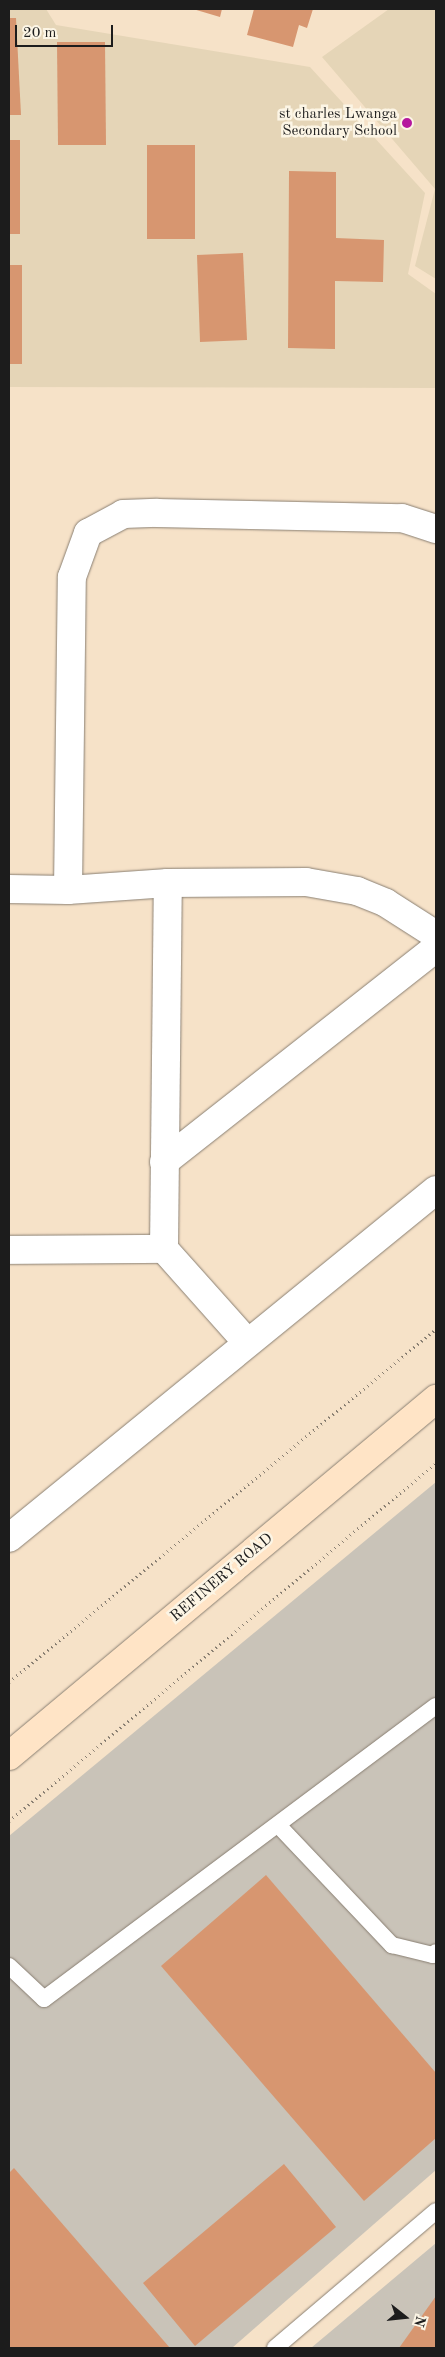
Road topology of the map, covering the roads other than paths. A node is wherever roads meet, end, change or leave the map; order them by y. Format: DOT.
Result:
graph roads {
  1 [pos="436,529"];
  2 [pos="168,883"];
  3 [pos="9,889"];
  4 [pos="68,890"];
  5 [pos="436,935"];
  6 [pos="436,948"];
  7 [pos="164,1162"];
  8 [pos="436,1190"];
  9 [pos="164,1249"];
  10 [pos="9,1250"];
  11 [pos="247,1342"];
  12 [pos="436,1399"];
  13 [pos="9,1538"];
  14 [pos="436,1706"];
  15 [pos="9,1756"];
  16 [pos="278,1825"];
  17 [pos="436,1952"];
  18 [pos="9,1966"];
  19 [pos="436,2211"];
  20 [pos="275,2348"];
  1 -- 4 [label="street"];
  2 -- 4 [label="street"];
  2 -- 5 [label="street"];
  2 -- 7 [label="street"];
  3 -- 4 [label="street"];
  6 -- 7 [label="street"];
  7 -- 9 [label="street"];
  8 -- 11 [label="street"];
  9 -- 10 [label="street"];
  9 -- 11 [label="street"];
  11 -- 13 [label="street"];
  12 -- 15 [label="main road, REFINERY ROAD"];
  14 -- 16 [label="lane"];
  16 -- 17 [label="lane"];
  16 -- 18 [label="lane"];
  19 -- 20 [label="lane"];
}
